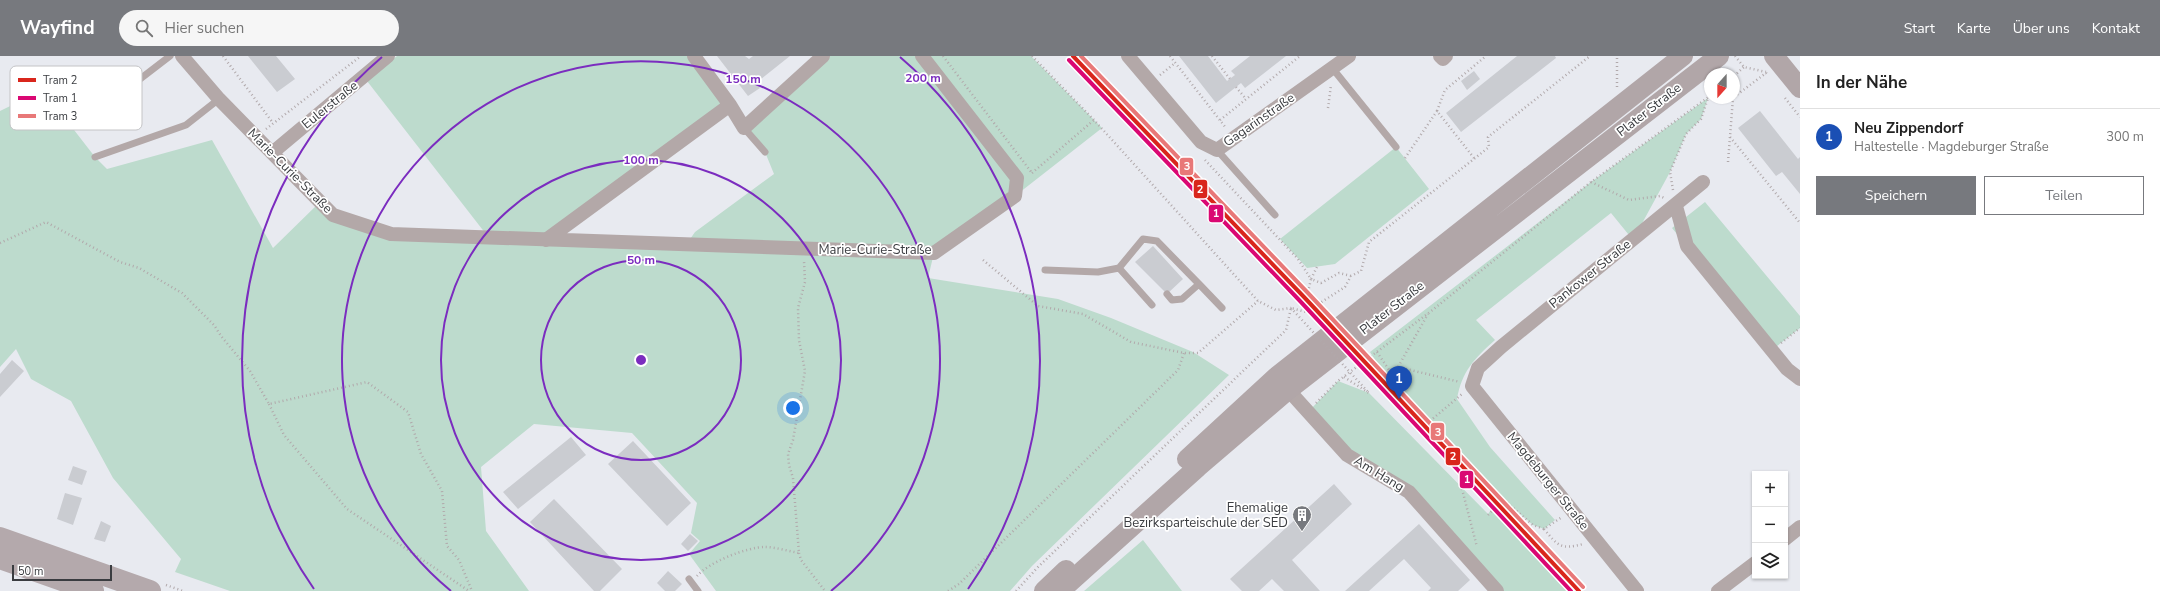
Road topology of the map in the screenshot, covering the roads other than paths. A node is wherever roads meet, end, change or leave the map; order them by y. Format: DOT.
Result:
graph roads {
  1 [pos="170,56"];
  2 [pos="182,56"];
  3 [pos="388,56"];
  4 [pos="694,56"];
  5 [pos="922,56"];
  6 [pos="1128,56"];
  7 [pos="1349,56"];
  8 [pos="1440,56"];
  9 [pos="1446,56"];
  10 [pos="1683,56"];
  11 [pos="1719,56"];
  12 [pos="818,57"];
  13 [pos="1770,64"];
  14 [pos="1333,69"];
  15 [pos="142,78"];
  16 [pos="1800,88"];
  17 [pos="218,99"];
  18 [pos="730,105"];
  19 [pos="744,128"];
  20 [pos="1396,147"];
  21 [pos="1217,150"];
  22 [pos="766,152"];
  23 [pos="272,153"];
  24 [pos="94,157"];
  25 [pos="1703,182"];
  26 [pos="1676,206"];
  27 [pos="1275,215"];
  28 [pos="546,240"];
  29 [pos="1119,268"];
  30 [pos="1045,270"];
  31 [pos="1199,284"];
  32 [pos="1167,294"];
  33 [pos="1152,305"];
  34 [pos="1222,308"];
  35 [pos="1800,379"];
  36 [pos="1282,384"];
  37 [pos="1472,386"];
  38 [pos="1800,527"];
  39 [pos="1788,537"];
  40 [pos="0,538"];
  41 [pos="0,558"];
  42 [pos="1752,564"];
  43 [pos="690,581"];
  44 [pos="93,591"];
  45 [pos="150,591"];
  46 [pos="698,591"];
  47 [pos="1044,591"];
  48 [pos="1060,591"];
  49 [pos="1497,591"];
  50 [pos="1637,591"];
  51 [pos="1718,591"];
  1 -- 15 [label="lane"];
  2 -- 17 [label="street, Marie-Curie-Straße"];
  3 -- 23 [label="street, Eulerstraße"];
  4 -- 18 [label="street"];
  5 -- 28 [label="street, Marie-Curie-Straße"];
  6 -- 21 [label="street, Gagarinstraße"];
  7 -- 14 [label="street, Gagarinstraße"];
  8 -- 9 [label="street"];
  10 -- 36 [label="street, Plater Straße"];
  11 -- 36 [label="street, Plater Straße"];
  12 -- 19 [label="street"];
  13 -- 16 [label="street"];
  14 -- 20 [label="lane"];
  14 -- 21 [label="street, Gagarinstraße"];
  17 -- 23 [label="street, Marie-Curie-Straße"];
  17 -- 24 [label="lane"];
  18 -- 19 [label="street"];
  18 -- 28 [label="street"];
  19 -- 22 [label="lane"];
  21 -- 27 [label="lane"];
  23 -- 28 [label="street, Marie-Curie-Straße"];
  25 -- 26 [label="street, Pankower Straße"];
  26 -- 35 [label="street"];
  26 -- 37 [label="street, Pankower Straße"];
  29 -- 30 [label="lane"];
  29 -- 31 [label="lane"];
  29 -- 33 [label="lane"];
  31 -- 32 [label="lane"];
  31 -- 34 [label="lane"];
  36 -- 47 [label="street, Plater Straße"];
  36 -- 48 [label="street, Plater Straße"];
  36 -- 49 [label="street, Am Hang"];
  37 -- 50 [label="street, Magdeburger Straße"];
  38 -- 39 [label="street"];
  40 -- 45 [label="main road"];
  41 -- 44 [label="main road"];
  42 -- 51 [label="street"];
  43 -- 46 [label="lane"];
}
